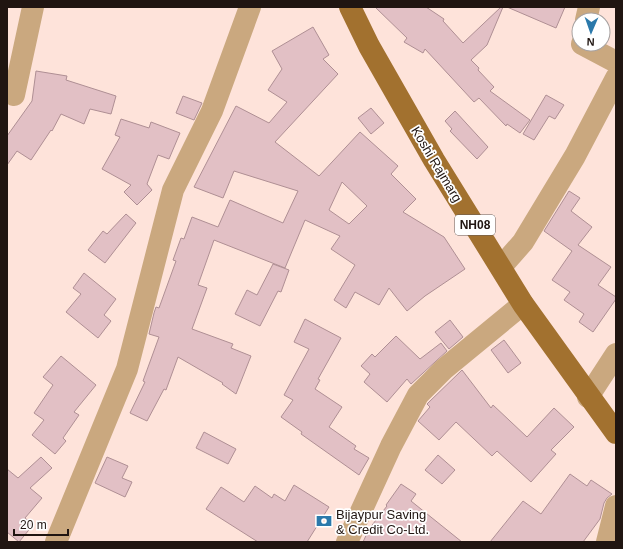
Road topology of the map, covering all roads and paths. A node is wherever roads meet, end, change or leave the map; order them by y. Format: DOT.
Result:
graph roads {
  1 [pos="33,7"];
  2 [pos="250,7"];
  3 [pos="350,7"];
  4 [pos="597,52"];
  5 [pos="616,62"];
  6 [pos="616,78"];
  7 [pos="14,95"];
  8 [pos="501,267"];
  9 [pos="523,304"];
  10 [pos="616,354"];
  11 [pos="588,397"];
  12 [pos="616,433"];
  13 [pos="616,506"];
  14 [pos="56,542"];
  15 [pos="347,542"];
  16 [pos="607,542"];
  1 -- 7 [label="street"];
  2 -- 14 [label="street"];
  3 -- 8 [label="main road, Koshi Rajmarg / NH08"];
  4 -- 5 [label="street"];
  6 -- 8 [label="street"];
  8 -- 9 [label="main road, Koshi Rajmarg / NH08"];
  9 -- 11 [label="main road, Koshi Rajmarg / NH08"];
  9 -- 15 [label="street"];
  10 -- 11 [label="street"];
  11 -- 12 [label="main road, Koshi Rajmarg / NH08"];
  13 -- 16 [label="street"];
}
